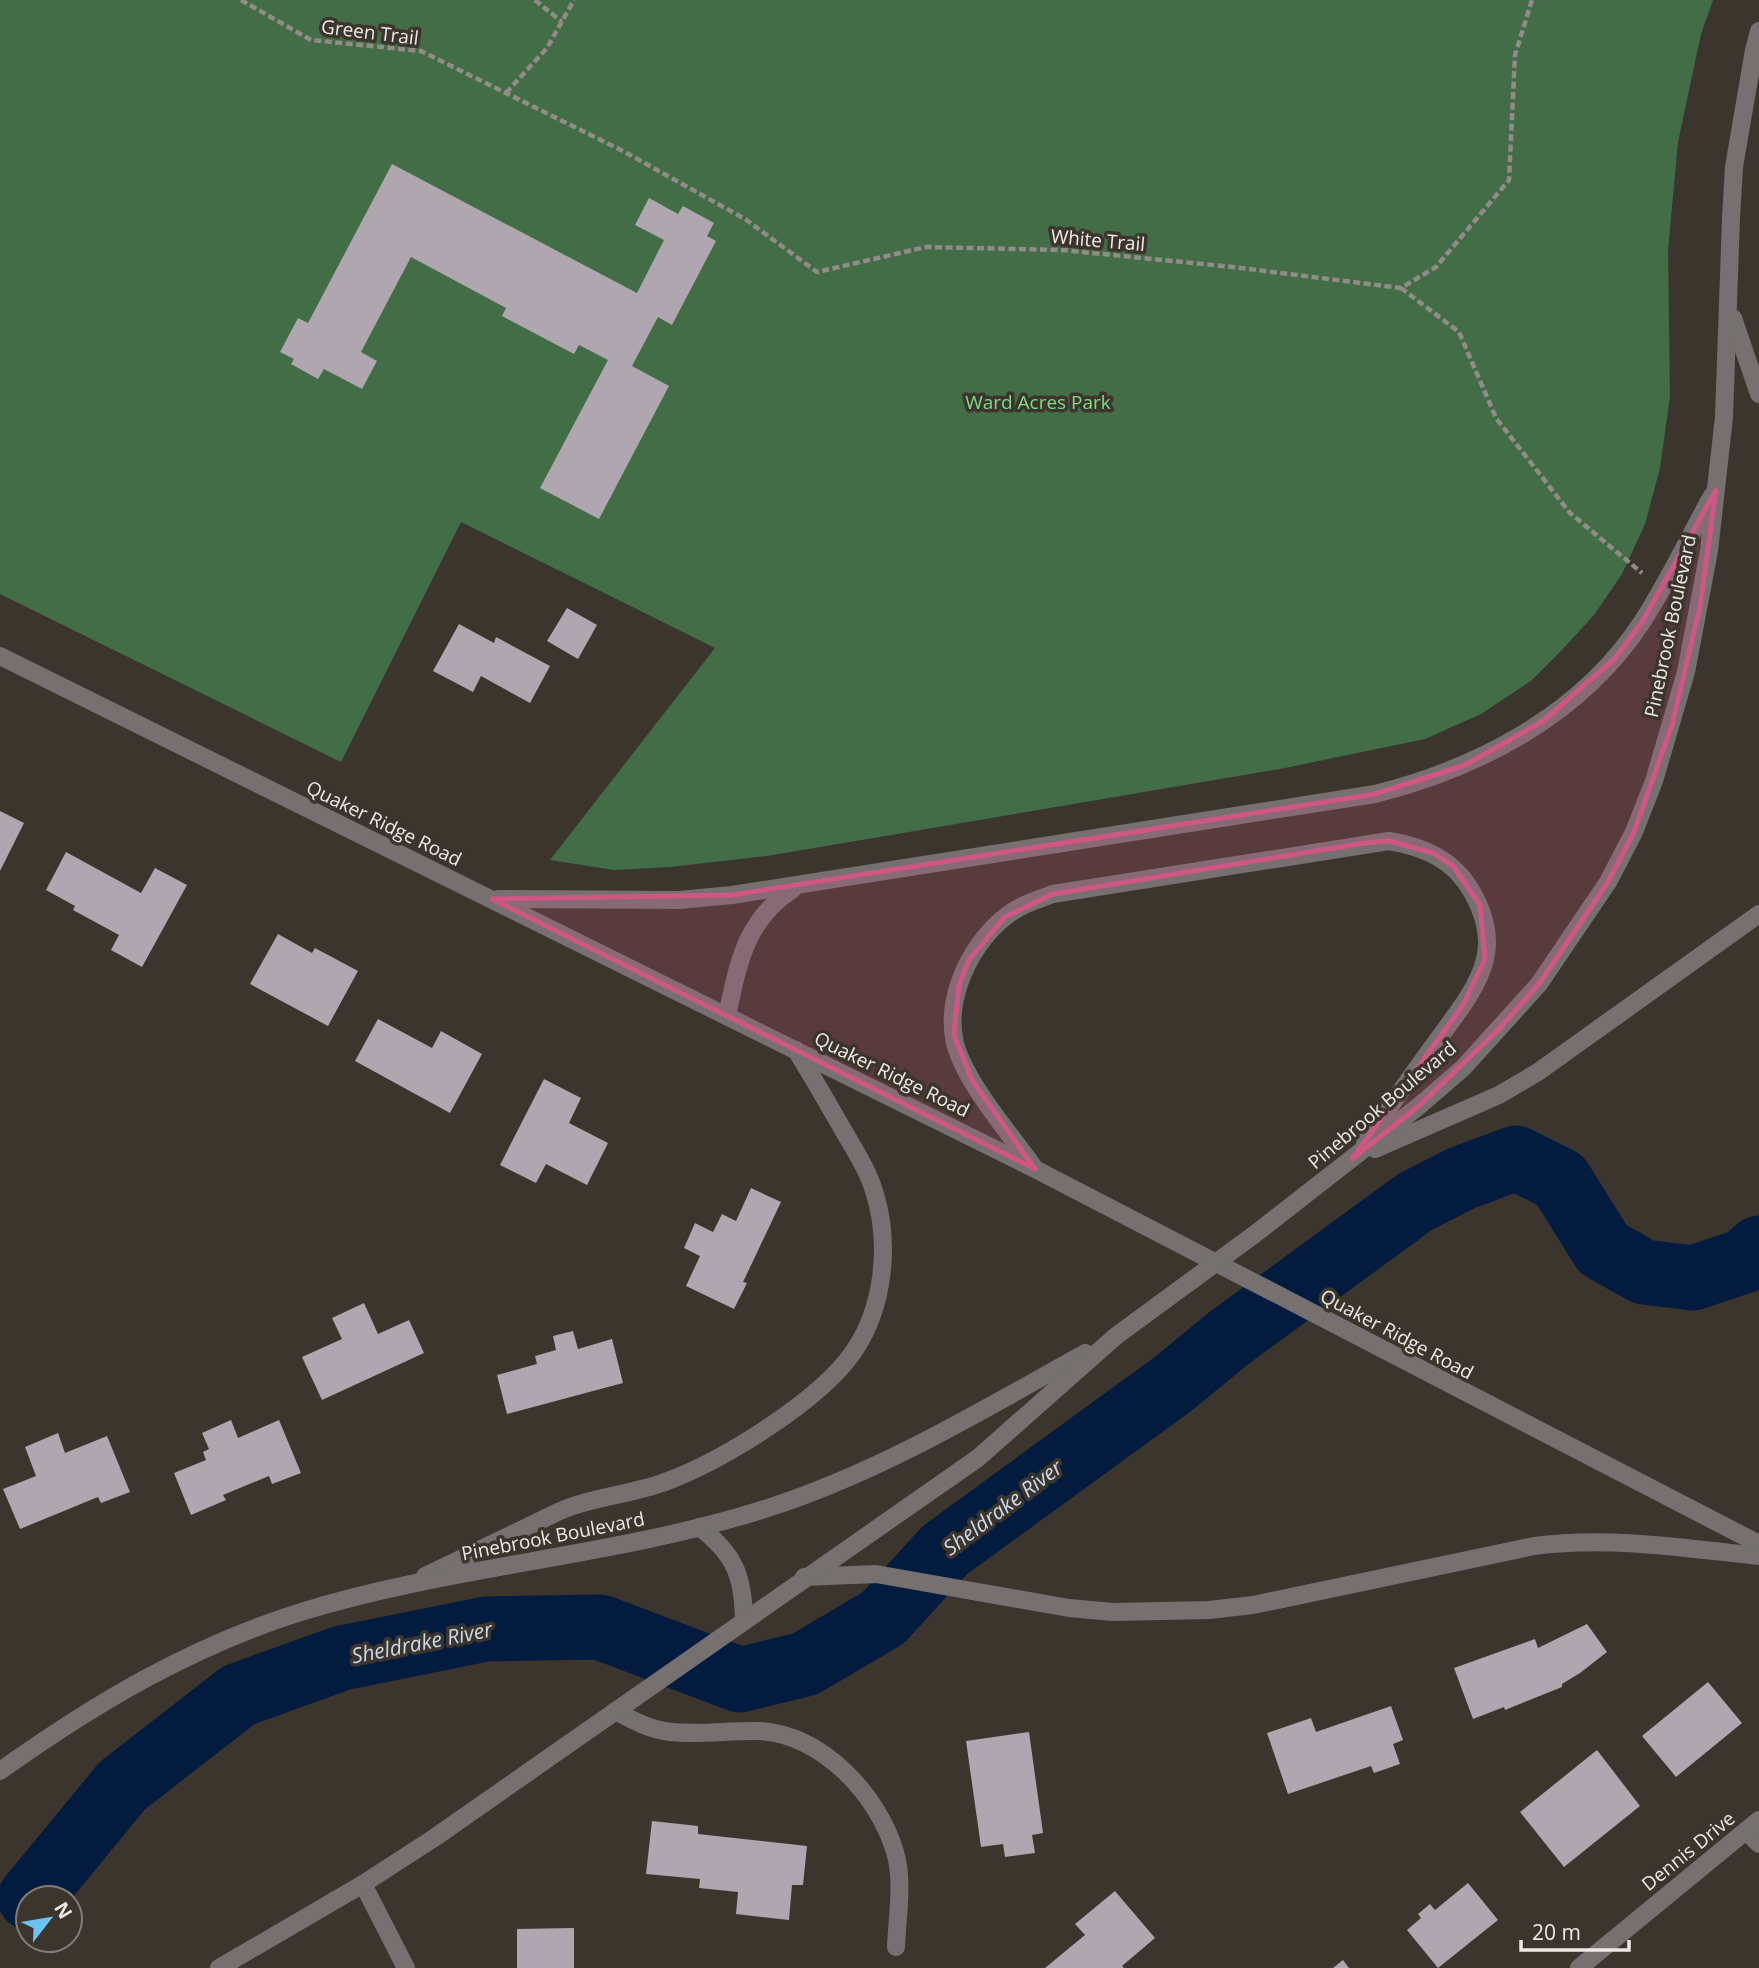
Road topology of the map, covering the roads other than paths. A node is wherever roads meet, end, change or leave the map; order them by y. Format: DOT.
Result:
graph roads {
  1 [pos="1759,31"];
  2 [pos="1729,307"];
  3 [pos="1759,394"];
  4 [pos="1716,490"];
  5 [pos="0,656"];
  6 [pos="799,885"];
  7 [pos="492,899"];
  8 [pos="1759,914"];
  9 [pos="727,1016"];
  10 [pos="796,1050"];
  11 [pos="1352,1159"];
  12 [pos="1035,1168"];
  13 [pos="1116,1336"];
  14 [pos="699,1527"];
  15 [pos="1759,1544"];
  16 [pos="1759,1556"];
  17 [pos="804,1577"];
  18 [pos="400,1587"];
  19 [pos="744,1619"];
  20 [pos="615,1711"];
  21 [pos="0,1771"];
  22 [pos="1752,1825"];
  23 [pos="1759,1844"];
  24 [pos="363,1884"];
  25 [pos="896,1947"];
  26 [pos="219,1968"];
  27 [pos="406,1968"];
  28 [pos="1579,1968"];
  1 -- 2 [label="street, Pinebrook Boulevard"];
  2 -- 3 [label="street"];
  2 -- 4 [label="street, Pinebrook Boulevard"];
  4 -- 6 [label="street"];
  4 -- 11 [label="street, Pinebrook Boulevard"];
  5 -- 7 [label="street, Quaker Ridge Road"];
  6 -- 7 [label="street"];
  6 -- 9 [label="street"];
  7 -- 9 [label="street, Quaker Ridge Road"];
  8 -- 11 [label="street"];
  9 -- 10 [label="street, Quaker Ridge Road"];
  10 -- 12 [label="street, Quaker Ridge Road"];
  10 -- 18 [label="street"];
  11 -- 12 [label="street"];
  11 -- 13 [label="street, Pinebrook Boulevard"];
  12 -- 15 [label="street, Quaker Ridge Road"];
  13 -- 14 [label="street, Pinebrook Boulevard"];
  13 -- 17 [label="street, Pinebrook Boulevard"];
  14 -- 18 [label="street, Pinebrook Boulevard"];
  14 -- 19 [label="street"];
  16 -- 17 [label="street"];
  17 -- 19 [label="street, Pinebrook Boulevard"];
  18 -- 21 [label="street, Pinebrook Boulevard"];
  19 -- 20 [label="street, Pinebrook Boulevard"];
  20 -- 24 [label="street, Pinebrook Boulevard"];
  20 -- 25 [label="street"];
  22 -- 23 [label="street"];
  22 -- 28 [label="street, Dennis Drive"];
  24 -- 26 [label="street, Pinebrook Boulevard"];
  24 -- 27 [label="street"];
}
